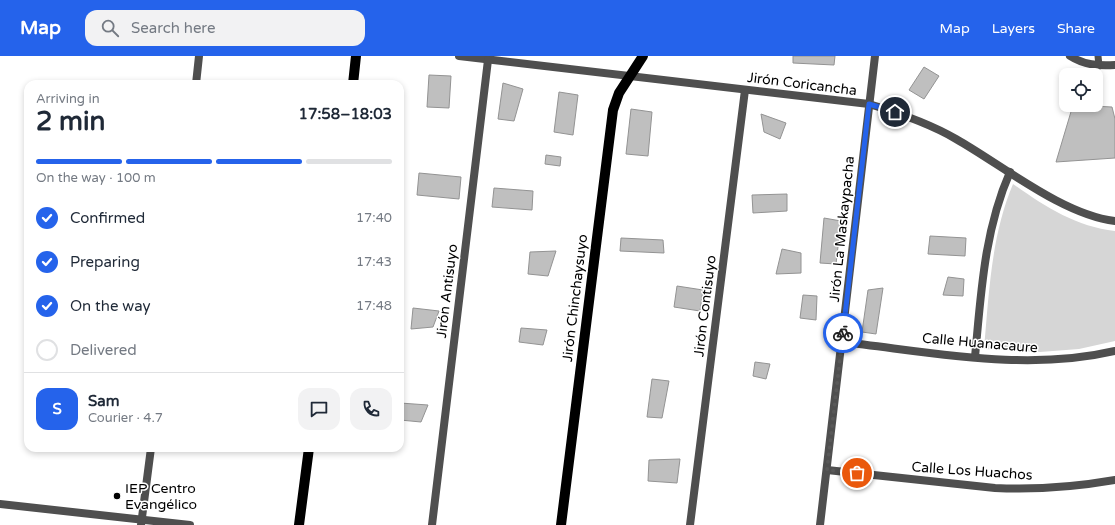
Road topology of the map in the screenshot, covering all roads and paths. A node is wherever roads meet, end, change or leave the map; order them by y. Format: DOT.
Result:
graph roads {
  1 [pos="199,56"];
  2 [pos="356,56"];
  3 [pos="459,56"];
  4 [pos="643,56"];
  5 [pos="874,56"];
  6 [pos="1070,56"];
  7 [pos="1098,56"];
  8 [pos="488,60"];
  9 [pos="1115,65"];
  10 [pos="1099,66"];
  11 [pos="628,77"];
  12 [pos="196,80"];
  13 [pos="353,80"];
  14 [pos="745,90"];
  15 [pos="869,104"];
  16 [pos="1010,172"];
  17 [pos="1115,221"];
  18 [pos="842,342"];
  19 [pos="1115,350"];
  20 [pos="975,357"];
  21 [pos="151,452"];
  22 [pos="308,452"];
  23 [pos="827,470"];
  24 [pos="1115,480"];
  25 [pos="0,504"];
  26 [pos="142,522"];
  27 [pos="190,525"];
  28 [pos="299,525"];
  29 [pos="432,525"];
  30 [pos="561,525"];
  31 [pos="690,525"];
  32 [pos="820,525"];
  1 -- 12 [label="street"];
  2 -- 13 [label="main road"];
  3 -- 8 [label="street, Jirón Coricancha"];
  4 -- 11 [label="main road, Jirón Chinchaysuyo"];
  5 -- 15 [label="street, Jirón La Maskaypacha"];
  6 -- 10 [label="street"];
  7 -- 10 [label="lane"];
  8 -- 11 [label="street, Jirón Coricancha"];
  8 -- 29 [label="street, Jirón Antisuyo"];
  9 -- 10 [label="street"];
  11 -- 14 [label="street, Jirón Coricancha"];
  11 -- 30 [label="main road, Jirón Chinchaysuyo"];
  14 -- 15 [label="street, Jirón Coricancha"];
  14 -- 31 [label="street, Jirón Contisuyo"];
  15 -- 16 [label="street, Jirón Coricancha"];
  15 -- 18 [label="street, Jirón La Maskaypacha"];
  16 -- 17 [label="street, Jirón Coricancha"];
  16 -- 20 [label="street"];
  18 -- 20 [label="street, Calle Huanacaure"];
  18 -- 23 [label="street, Jirón La Maskaypacha"];
  19 -- 20 [label="street, Calle Huanacaure"];
  21 -- 26 [label="street"];
  22 -- 28 [label="main road"];
  23 -- 24 [label="street, Calle Los Huachos"];
  23 -- 32 [label="street, Jirón La Maskaypacha"];
  25 -- 26 [label="street"];
  26 -- 27 [label="street"];
}
